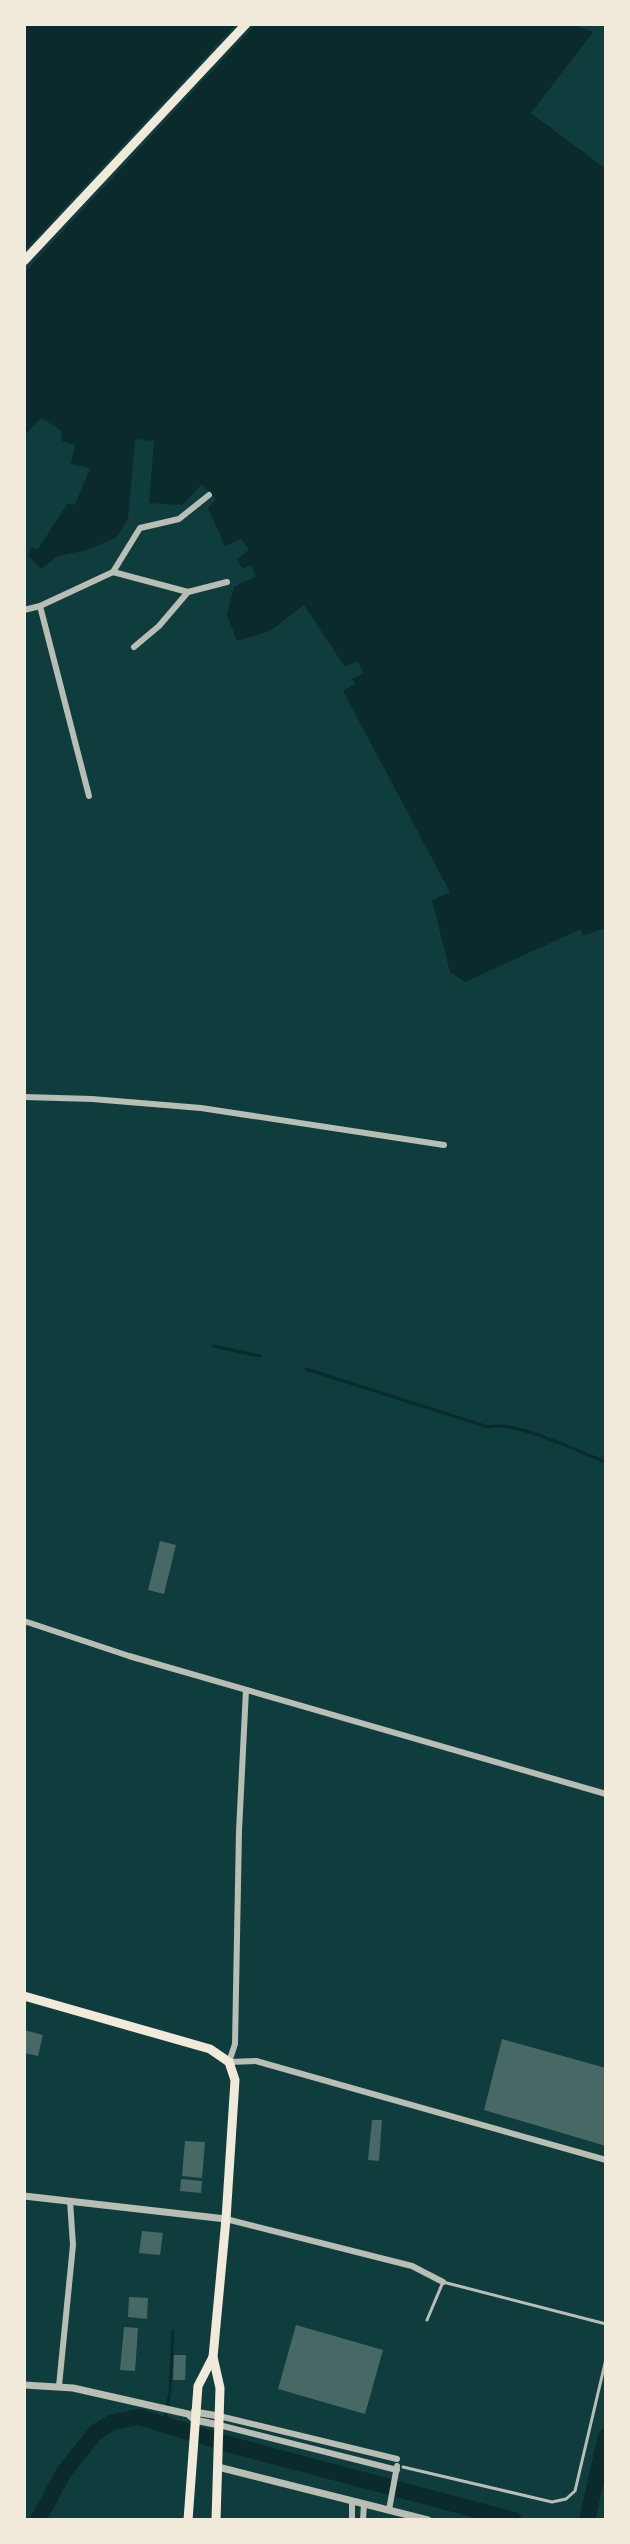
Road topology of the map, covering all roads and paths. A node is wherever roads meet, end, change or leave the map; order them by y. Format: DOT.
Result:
graph roads {
  1 [pos="246,24"];
  2 [pos="24,261"];
  3 [pos="209,495"];
  4 [pos="113,572"];
  5 [pos="227,582"];
  6 [pos="188,592"];
  7 [pos="40,606"];
  8 [pos="24,610"];
  9 [pos="134,647"];
  10 [pos="89,796"];
  11 [pos="24,1097"];
  12 [pos="444,1145"];
  13 [pos="24,1621"];
  14 [pos="246,1690"];
  15 [pos="606,1794"];
  16 [pos="24,1996"];
  17 [pos="229,2062"];
  18 [pos="606,2160"];
  19 [pos="24,2196"];
  20 [pos="70,2201"];
  21 [pos="226,2219"];
  22 [pos="443,2282"];
  23 [pos="427,2320"];
  24 [pos="606,2324"];
  25 [pos="213,2357"];
  26 [pos="606,2359"];
  27 [pos="24,2385"];
  28 [pos="59,2386"];
  29 [pos="194,2418"];
  30 [pos="219,2424"];
  31 [pos="218,2467"];
  32 [pos="400,2468"];
  33 [pos="352,2501"];
  34 [pos="364,2504"];
  35 [pos="389,2510"];
  36 [pos="188,2520"];
  37 [pos="216,2520"];
  38 [pos="352,2520"];
  39 [pos="363,2520"];
  40 [pos="428,2520"];
  1 -- 2 [label="main road"];
  3 -- 4 [label="street"];
  4 -- 6 [label="street"];
  4 -- 7 [label="street"];
  5 -- 6 [label="street"];
  6 -- 9 [label="street"];
  7 -- 8 [label="street"];
  7 -- 10 [label="street"];
  11 -- 12 [label="street"];
  13 -- 14 [label="street"];
  14 -- 15 [label="street"];
  14 -- 17 [label="street"];
  16 -- 17 [label="main road"];
  17 -- 18 [label="street"];
  17 -- 21 [label="main road"];
  19 -- 20 [label="street"];
  20 -- 21 [label="street"];
  20 -- 28 [label="street"];
  21 -- 22 [label="street"];
  21 -- 25 [label="main road"];
  22 -- 23 [label="lane"];
  22 -- 24 [label="lane"];
  25 -- 29 [label="main road"];
  25 -- 30 [label="main road"];
  26 -- 32 [label="lane"];
  27 -- 28 [label="street"];
  28 -- 29 [label="street"];
  29 -- 30 [label="street"];
  29 -- 36 [label="main road"];
  30 -- 31 [label="main road"];
  30 -- 32 [label="street"];
  30 -- 32 [label="street"];
  31 -- 33 [label="street"];
  31 -- 37 [label="main road"];
  32 -- 35 [label="street"];
  33 -- 34 [label="street"];
  33 -- 38 [label="street"];
  34 -- 35 [label="street"];
  34 -- 39 [label="street"];
  35 -- 40 [label="street"];
}
